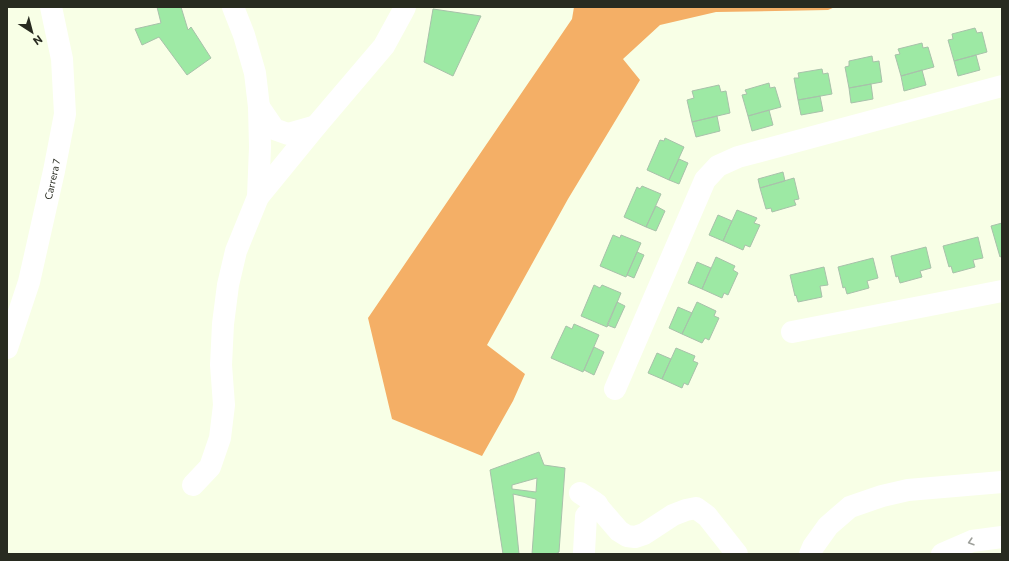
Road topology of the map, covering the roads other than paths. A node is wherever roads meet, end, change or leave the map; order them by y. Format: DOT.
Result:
graph roads {
  1 [pos="51,7"];
  2 [pos="233,7"];
  3 [pos="404,7"];
  4 [pos="1002,86"];
  5 [pos="259,106"];
  6 [pos="316,126"];
  7 [pos="258,197"];
  8 [pos="1002,291"];
  9 [pos="792,332"];
  10 [pos="7,348"];
  11 [pos="615,389"];
  12 [pos="1002,482"];
  13 [pos="193,485"];
  14 [pos="1002,537"];
  15 [pos="584,552"];
  16 [pos="737,554"];
  17 [pos="810,554"];
  18 [pos="942,554"];
  1 -- 10 [label="street, Carrera 7"];
  2 -- 5 [label="street"];
  3 -- 6 [label="street"];
  4 -- 11 [label="street"];
  5 -- 6 [label="street"];
  5 -- 7 [label="street"];
  6 -- 7 [label="street"];
  7 -- 13 [label="street"];
  8 -- 9 [label="street"];
  12 -- 17 [label="street"];
  14 -- 18 [label="street, one-way"];
  15 -- 16 [label="street"];
}
